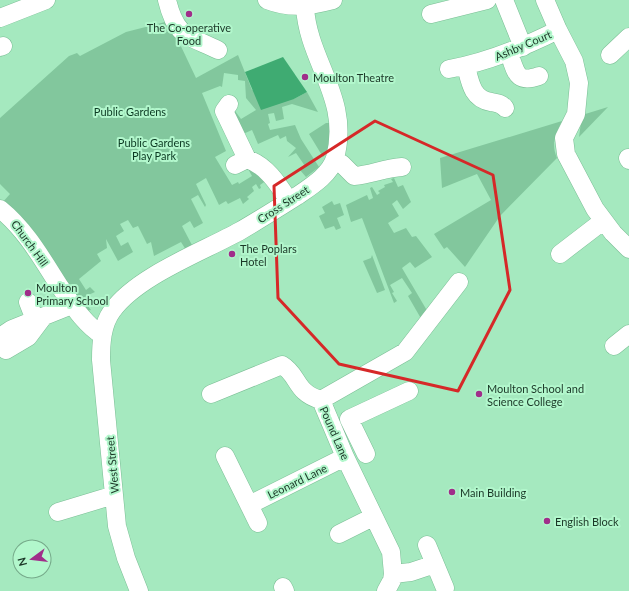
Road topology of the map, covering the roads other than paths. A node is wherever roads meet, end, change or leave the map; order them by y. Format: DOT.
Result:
graph roads {
  1 [pos="46,0"];
  2 [pos="167,0"];
  3 [pos="267,0"];
  4 [pos="333,0"];
  5 [pos="487,0"];
  6 [pos="504,0"];
  7 [pos="545,0"];
  8 [pos="305,6"];
  9 [pos="431,14"];
  10 [pos="0,18"];
  11 [pos="558,30"];
  12 [pos="629,37"];
  13 [pos="218,50"];
  14 [pos="516,50"];
  15 [pos="610,56"];
  16 [pos="539,76"];
  17 [pos="229,104"];
  18 [pos="505,108"];
  19 [pos="335,160"];
  20 [pos="402,168"];
  21 [pos="289,201"];
  22 [pos="0,209"];
  23 [pos="603,221"];
  24 [pos="629,249"];
  25 [pos="560,254"];
  26 [pos="459,282"];
  27 [pos="28,302"];
  28 [pos="72,305"];
  29 [pos="39,318"];
  30 [pos="629,334"];
  31 [pos="102,335"];
  32 [pos="3,344"];
  33 [pos="614,346"];
  34 [pos="409,391"];
  35 [pos="211,394"];
  36 [pos="321,400"];
  37 [pos="344,455"];
  38 [pos="225,456"];
  39 [pos="114,495"];
  40 [pos="249,505"];
  41 [pos="58,512"];
  42 [pos="374,516"];
  43 [pos="258,523"];
  44 [pos="339,534"];
  45 [pos="427,546"];
  46 [pos="435,564"];
  47 [pos="394,574"];
  48 [pos="445,588"];
  49 [pos="139,591"];
  50 [pos="386,591"];
  1 -- 10 [label="street"];
  2 -- 13 [label="street"];
  3 -- 8 [label="street"];
  4 -- 8 [label="street"];
  5 -- 9 [label="street"];
  6 -- 14 [label="street"];
  7 -- 11 [label="street"];
  8 -- 19 [label="street"];
  11 -- 14 [label="street, Ashby Court"];
  11 -- 23 [label="street"];
  12 -- 15 [label="street"];
  14 -- 16 [label="street"];
  14 -- 18 [label="street, Ashby Court"];
  17 -- 21 [label="street"];
  19 -- 20 [label="street"];
  19 -- 21 [label="street, Cross Street"];
  21 -- 31 [label="street, Cross Street"];
  22 -- 28 [label="street, Church Hill"];
  23 -- 24 [label="street"];
  23 -- 25 [label="street"];
  26 -- 36 [label="street, Pound Lane"];
  27 -- 29 [label="street"];
  28 -- 29 [label="street"];
  28 -- 31 [label="street, Church Hill"];
  29 -- 32 [label="street"];
  30 -- 33 [label="street"];
  31 -- 39 [label="street, West Street"];
  34 -- 37 [label="street, Leonard Lane"];
  35 -- 36 [label="street"];
  36 -- 37 [label="street, Pound Lane"];
  37 -- 40 [label="street, Leonard Lane"];
  37 -- 42 [label="street, Pound Lane"];
  38 -- 40 [label="street"];
  39 -- 41 [label="street"];
  39 -- 49 [label="street, West Street"];
  40 -- 43 [label="street"];
  42 -- 44 [label="street"];
  42 -- 47 [label="street, Pound Lane"];
  45 -- 46 [label="street"];
  46 -- 47 [label="street"];
  46 -- 48 [label="street"];
  47 -- 50 [label="street"];
}
